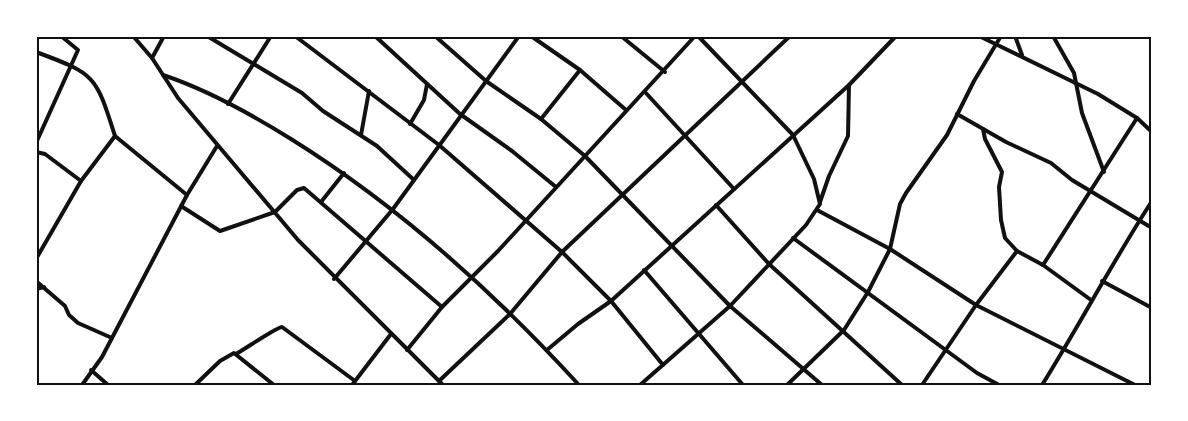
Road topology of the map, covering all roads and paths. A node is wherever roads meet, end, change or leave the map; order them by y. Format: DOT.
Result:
graph roads {
  1 [pos="61,36"];
  2 [pos="133,36"];
  3 [pos="164,36"];
  4 [pos="207,36"];
  5 [pos="271,36"];
  6 [pos="296,36"];
  7 [pos="375,36"];
  8 [pos="436,36"];
  9 [pos="519,36"];
  10 [pos="531,36"];
  11 [pos="621,36"];
  12 [pos="696,36"];
  13 [pos="790,36"];
  14 [pos="896,36"];
  15 [pos="979,36"];
  16 [pos="1001,36"];
  17 [pos="1015,36"];
  18 [pos="1053,36"];
  19 [pos="996,45"];
  20 [pos="36,52"];
  21 [pos="1023,56"];
  22 [pos="152,58"];
  23 [pos="255,64"];
  24 [pos="72,65"];
  25 [pos="580,70"];
  26 [pos="665,72"];
  27 [pos="163,75"];
  28 [pos="486,81"];
  29 [pos="1077,83"];
  30 [pos="427,84"];
  31 [pos="741,84"];
  32 [pos="850,85"];
  33 [pos="369,92"];
  34 [pos="645,92"];
  35 [pos="228,104"];
  36 [pos="626,110"];
  37 [pos="460,114"];
  38 [pos="957,114"];
  39 [pos="1137,118"];
  40 [pos="541,119"];
  41 [pos="410,124"];
  42 [pos="983,129"];
  43 [pos="1152,132"];
  44 [pos="360,135"];
  45 [pos="683,135"];
  46 [pos="792,135"];
  47 [pos="115,136"];
  48 [pos="36,143"];
  49 [pos="439,145"];
  50 [pos="217,146"];
  51 [pos="36,152"];
  52 [pos="585,156"];
  53 [pos="1104,172"];
  54 [pos="344,173"];
  55 [pos="414,180"];
  56 [pos="82,181"];
  57 [pos="556,187"];
  58 [pos="734,189"];
  59 [pos="1093,190"];
  60 [pos="624,194"];
  61 [pos="187,195"];
  62 [pos="1152,201"];
  63 [pos="321,202"];
  64 [pos="820,204"];
  65 [pos="716,205"];
  66 [pos="181,206"];
  67 [pos="393,208"];
  68 [pos="817,210"];
  69 [pos="274,212"];
  70 [pos="526,220"];
  71 [pos="1139,220"];
  72 [pos="1152,228"];
  73 [pos="793,238"];
  74 [pos="366,242"];
  75 [pos="671,245"];
  76 [pos="890,249"];
  77 [pos="1017,250"];
  78 [pos="562,252"];
  79 [pos="36,259"];
  80 [pos="769,264"];
  81 [pos="1043,265"];
  82 [pos="644,270"];
  83 [pos="472,276"];
  84 [pos="334,278"];
  85 [pos="1102,280"];
  86 [pos="36,281"];
  87 [pos="44,287"];
  88 [pos="36,289"];
  89 [pos="868,292"];
  90 [pos="611,300"];
  91 [pos="1091,300"];
  92 [pos="976,305"];
  93 [pos="730,306"];
  94 [pos="442,307"];
  95 [pos="1152,308"];
  96 [pos="510,314"];
  97 [pos="844,330"];
  98 [pos="391,334"];
  99 [pos="698,334"];
  100 [pos="112,338"];
  101 [pos="1065,348"];
  102 [pos="407,350"];
  103 [pos="547,350"];
  104 [pos="947,350"];
  105 [pos="236,354"];
  106 [pos="663,365"];
  107 [pos="804,369"];
  108 [pos="91,370"];
  109 [pos="439,381"];
  110 [pos="354,383"];
  111 [pos="82,385"];
  112 [pos="108,385"];
  113 [pos="195,385"];
  114 [pos="274,385"];
  115 [pos="443,385"];
  116 [pos="579,385"];
  117 [pos="640,385"];
  118 [pos="743,385"];
  119 [pos="787,385"];
  120 [pos="822,385"];
  121 [pos="902,385"];
  122 [pos="922,385"];
  123 [pos="999,385"];
  124 [pos="1042,385"];
  125 [pos="1135,385"];
  1 -- 24 [label="street"];
  2 -- 22 [label="street"];
  3 -- 22 [label="street"];
  4 -- 23 [label="street"];
  5 -- 23 [label="street"];
  6 -- 33 [label="street"];
  7 -- 30 [label="street"];
  8 -- 28 [label="street"];
  9 -- 28 [label="street"];
  10 -- 25 [label="street"];
  11 -- 26 [label="street"];
  12 -- 26 [label="street"];
  12 -- 31 [label="street"];
  13 -- 31 [label="street"];
  14 -- 32 [label="street"];
  15 -- 19 [label="street"];
  16 -- 19 [label="street"];
  17 -- 21 [label="street"];
  18 -- 29 [label="street"];
  19 -- 21 [label="street"];
  19 -- 38 [label="street"];
  20 -- 24 [label="street"];
  21 -- 29 [label="street"];
  22 -- 27 [label="street"];
  23 -- 35 [label="street"];
  23 -- 44 [label="street"];
  24 -- 47 [label="street"];
  24 -- 48 [label="street"];
  25 -- 36 [label="street"];
  25 -- 40 [label="street"];
  26 -- 34 [label="street"];
  27 -- 35 [label="street"];
  27 -- 50 [label="street"];
  28 -- 37 [label="street"];
  28 -- 40 [label="street"];
  29 -- 39 [label="street"];
  29 -- 53 [label="street"];
  30 -- 37 [label="street"];
  30 -- 41 [label="street"];
  31 -- 45 [label="street"];
  31 -- 46 [label="street"];
  32 -- 46 [label="street"];
  32 -- 64 [label="street"];
  33 -- 41 [label="street"];
  33 -- 44 [label="street"];
  34 -- 36 [label="street"];
  34 -- 45 [label="street"];
  35 -- 54 [label="street"];
  36 -- 52 [label="street"];
  37 -- 49 [label="street"];
  37 -- 57 [label="street"];
  38 -- 42 [label="street"];
  38 -- 76 [label="street"];
  39 -- 43 [label="street"];
  39 -- 53 [label="street"];
  40 -- 52 [label="street"];
  41 -- 49 [label="street"];
  42 -- 59 [label="street"];
  42 -- 77 [label="street"];
  44 -- 55 [label="street"];
  45 -- 58 [label="street"];
  45 -- 60 [label="street"];
  46 -- 58 [label="street"];
  46 -- 64 [label="street"];
  47 -- 56 [label="street"];
  47 -- 61 [label="street"];
  49 -- 55 [label="street"];
  49 -- 70 [label="street"];
  50 -- 61 [label="street"];
  50 -- 69 [label="street"];
  51 -- 56 [label="street"];
  52 -- 57 [label="street"];
  52 -- 60 [label="street"];
  53 -- 59 [label="street"];
  54 -- 63 [label="street"];
  54 -- 67 [label="street"];
  55 -- 67 [label="street"];
  56 -- 79 [label="street"];
  57 -- 70 [label="street"];
  58 -- 65 [label="street"];
  59 -- 71 [label="street"];
  59 -- 81 [label="street"];
  60 -- 75 [label="street"];
  60 -- 78 [label="street"];
  61 -- 66 [label="street"];
  62 -- 71 [label="street"];
  63 -- 69 [label="street"];
  63 -- 74 [label="street"];
  64 -- 68 [label="street"];
  65 -- 75 [label="street"];
  65 -- 80 [label="street"];
  66 -- 69 [label="street"];
  66 -- 100 [label="street"];
  67 -- 74 [label="street"];
  67 -- 83 [label="street"];
  68 -- 73 [label="street"];
  68 -- 76 [label="street"];
  69 -- 84 [label="street"];
  70 -- 78 [label="street"];
  70 -- 83 [label="street"];
  71 -- 72 [label="street"];
  71 -- 85 [label="street"];
  73 -- 80 [label="street"];
  73 -- 89 [label="street"];
  74 -- 84 [label="street"];
  74 -- 94 [label="street"];
  75 -- 82 [label="street"];
  75 -- 93 [label="street"];
  76 -- 89 [label="street"];
  76 -- 92 [label="street"];
  77 -- 81 [label="street"];
  77 -- 92 [label="street"];
  78 -- 90 [label="street"];
  78 -- 96 [label="street"];
  80 -- 93 [label="street"];
  80 -- 97 [label="street"];
  81 -- 91 [label="street"];
  82 -- 90 [label="street"];
  82 -- 99 [label="street"];
  83 -- 94 [label="street"];
  83 -- 96 [label="street"];
  84 -- 98 [label="street"];
  85 -- 91 [label="street"];
  85 -- 95 [label="street"];
  86 -- 87 [label="street"];
  87 -- 88 [label="street"];
  87 -- 100 [label="street"];
  89 -- 97 [label="street"];
  89 -- 104 [label="street"];
  90 -- 103 [label="street"];
  90 -- 106 [label="street"];
  91 -- 101 [label="street"];
  92 -- 101 [label="street"];
  92 -- 104 [label="street"];
  93 -- 99 [label="street"];
  93 -- 107 [label="street"];
  94 -- 102 [label="street"];
  96 -- 103 [label="street"];
  96 -- 109 [label="street"];
  97 -- 107 [label="street"];
  97 -- 121 [label="street"];
  98 -- 102 [label="street"];
  98 -- 110 [label="street"];
  99 -- 106 [label="street"];
  99 -- 118 [label="street"];
  100 -- 108 [label="street"];
  101 -- 124 [label="street"];
  101 -- 125 [label="street"];
  102 -- 109 [label="street"];
  103 -- 116 [label="street"];
  104 -- 122 [label="street"];
  104 -- 123 [label="street"];
  105 -- 110 [label="street"];
  105 -- 113 [label="street"];
  105 -- 114 [label="street"];
  106 -- 117 [label="street"];
  107 -- 119 [label="street"];
  107 -- 120 [label="street"];
  108 -- 111 [label="street"];
  108 -- 112 [label="street"];
  109 -- 115 [label="street"];
}
